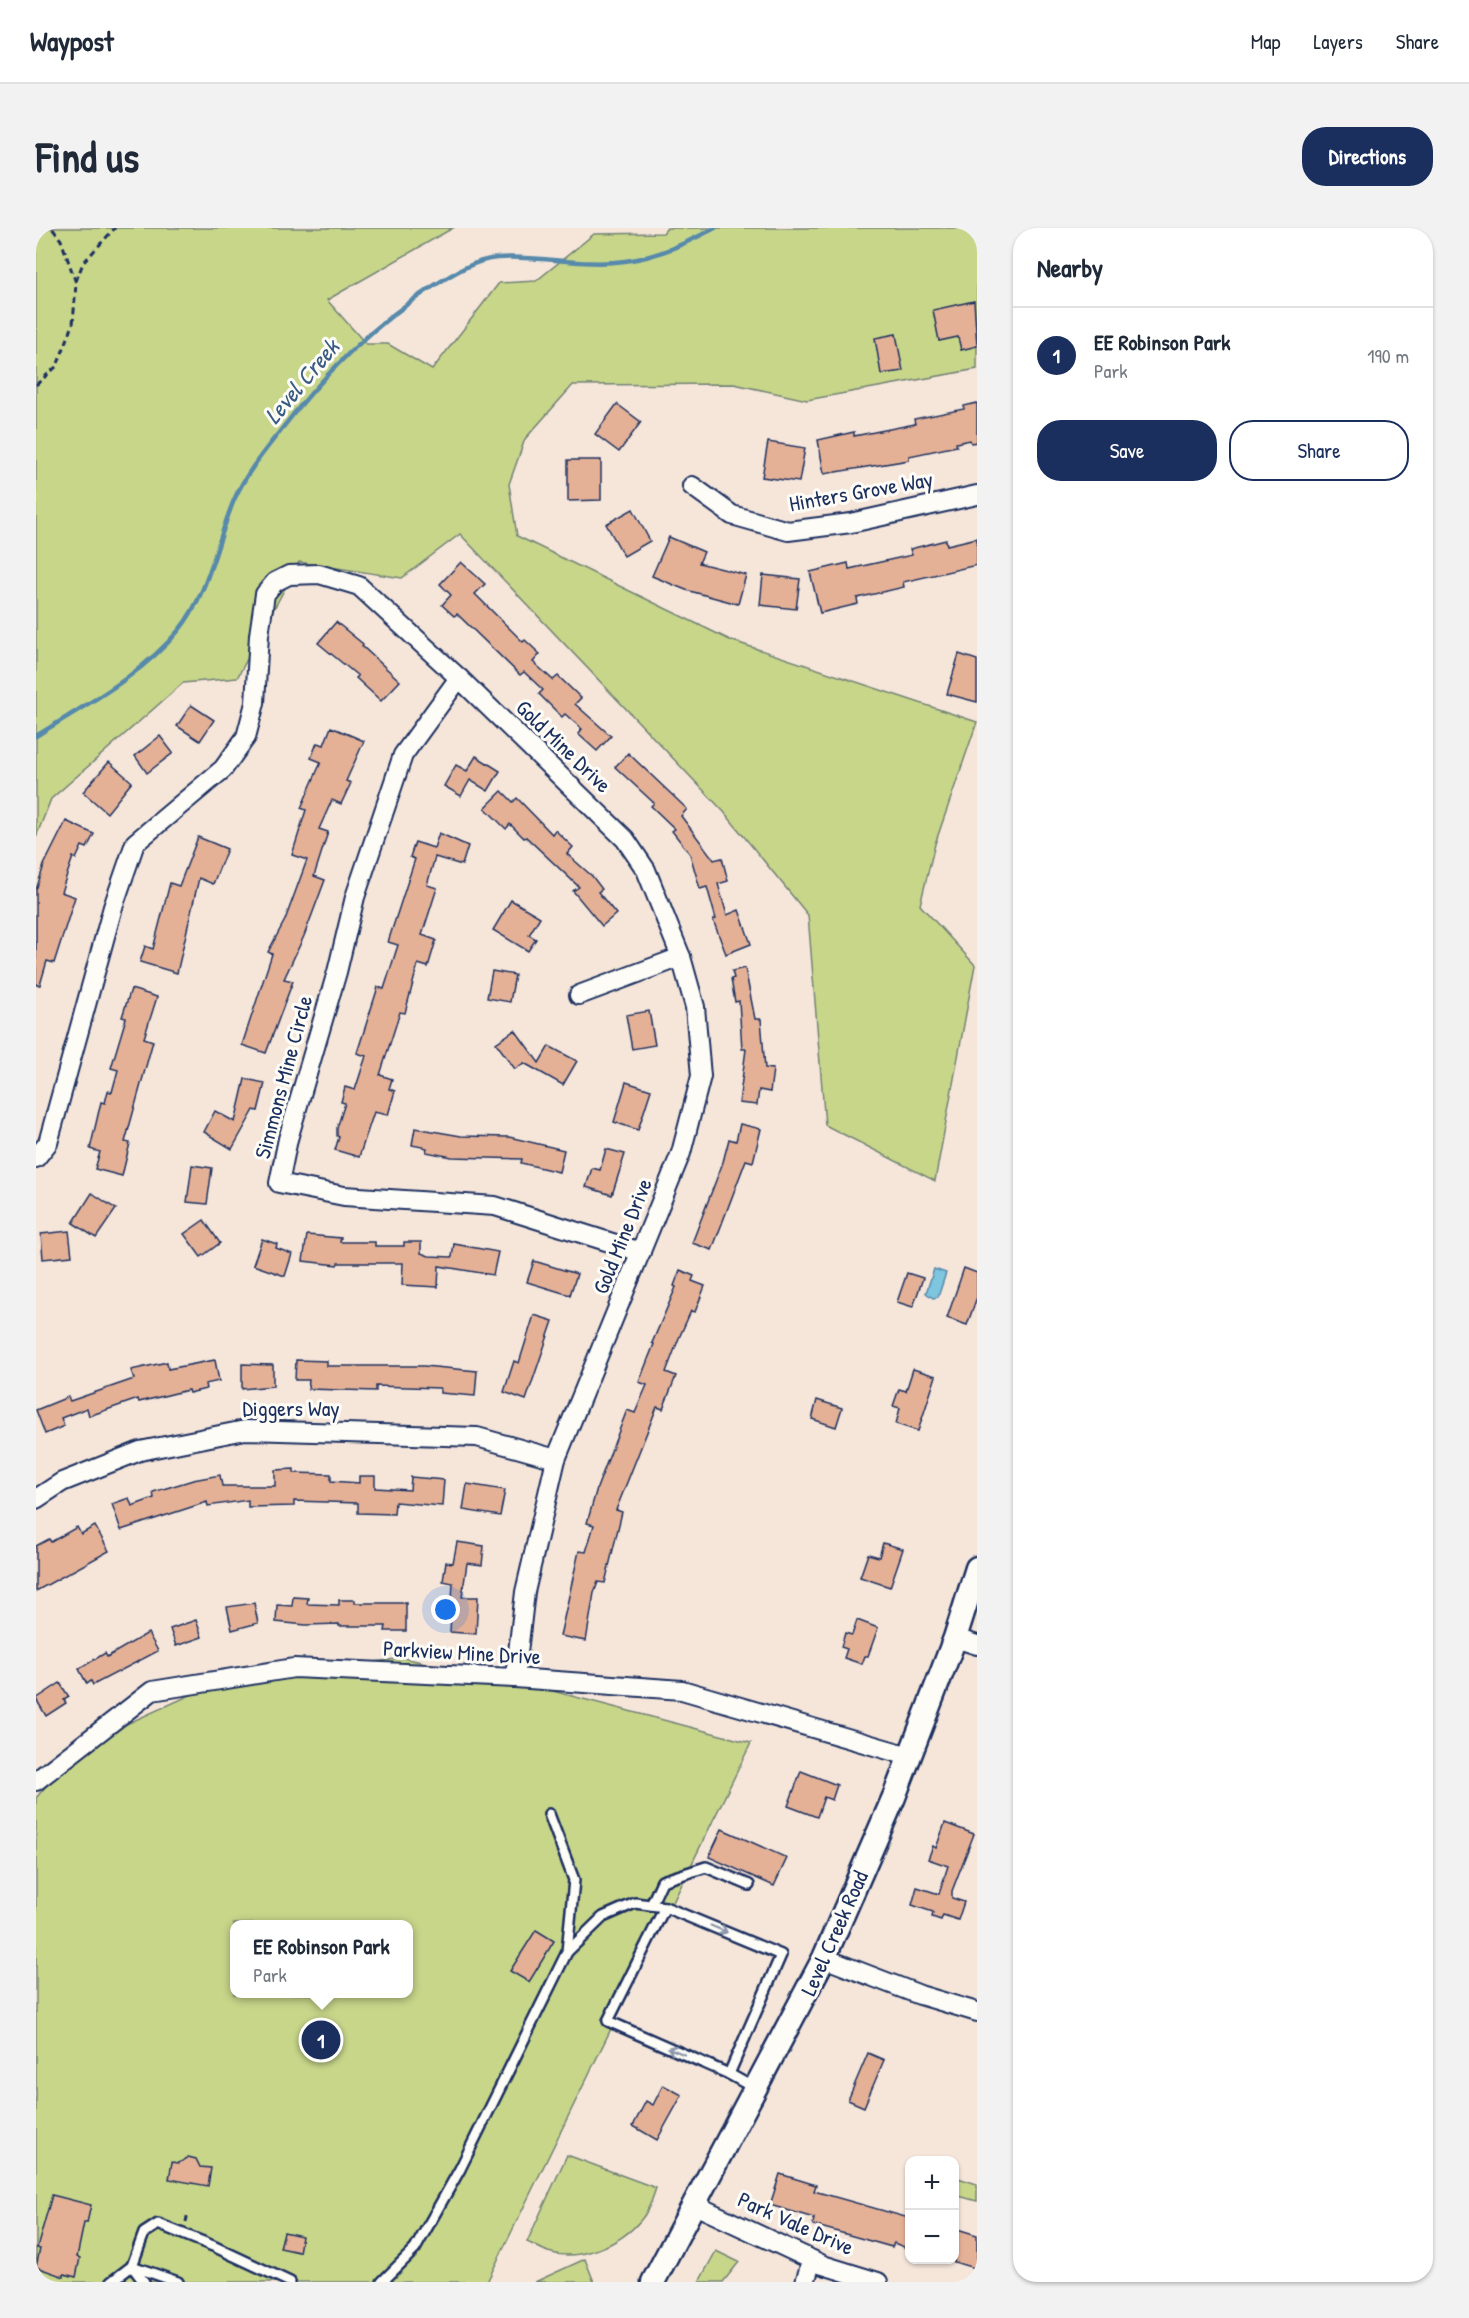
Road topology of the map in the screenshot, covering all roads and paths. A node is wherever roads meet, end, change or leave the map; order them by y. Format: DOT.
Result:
graph roads {
  1 [pos="52,228"];
  2 [pos="115,228"];
  3 [pos="76,283"];
  4 [pos="36,385"];
  5 [pos="692,486"];
  6 [pos="977,495"];
  7 [pos="459,678"];
  8 [pos="681,957"];
  9 [pos="579,994"];
  10 [pos="36,1158"];
  11 [pos="640,1252"];
  12 [pos="556,1459"];
  13 [pos="36,1499"];
  14 [pos="977,1568"];
  15 [pos="955,1638"];
  16 [pos="977,1645"];
  17 [pos="515,1678"];
  18 [pos="909,1756"];
  19 [pos="36,1781"];
  20 [pos="549,1814"];
  21 [pos="749,1886"];
  22 [pos="651,1905"];
  23 [pos="665,1907"];
  24 [pos="567,1952"];
  25 [pos="824,1958"];
  26 [pos="977,2012"];
  27 [pos="729,2074"];
  28 [pos="754,2088"];
  29 [pos="695,2205"];
  30 [pos="812,2260"];
  31 [pos="132,2266"];
  32 [pos="111,2282"];
  33 [pos="144,2282"];
  34 [pos="178,2282"];
  35 [pos="290,2282"];
  36 [pos="382,2282"];
  37 [pos="653,2282"];
  38 [pos="805,2282"];
  39 [pos="878,2282"];
  1 -- 3 [label="path"];
  2 -- 3 [label="path"];
  3 -- 4 [label="path"];
  5 -- 6 [label="street, Hinters Grove Way"];
  7 -- 8 [label="street, Gold Mine Drive"];
  7 -- 10 [label="street, Gold Mine Drive"];
  7 -- 11 [label="street, Simmons Mine Circle"];
  8 -- 9 [label="street"];
  8 -- 11 [label="street, Gold Mine Drive"];
  11 -- 12 [label="street, Gold Mine Drive"];
  12 -- 13 [label="street, Diggers Way"];
  12 -- 17 [label="street, Gold Mine Drive"];
  14 -- 15 [label="street, Level Creek Road"];
  15 -- 16 [label="street"];
  15 -- 18 [label="street, Level Creek Road"];
  17 -- 18 [label="street, Parkview Mine Drive"];
  17 -- 19 [label="street, Parkview Mine Drive"];
  18 -- 25 [label="street, Level Creek Road"];
  20 -- 24 [label="lane"];
  21 -- 22 [label="lane"];
  22 -- 23 [label="lane"];
  22 -- 24 [label="lane"];
  23 -- 27 [label="lane, one-way"];
  27 -- 23 [label="lane, one-way"];
  24 -- 36 [label="lane"];
  25 -- 26 [label="street"];
  25 -- 28 [label="street, Level Creek Road"];
  27 -- 28 [label="lane"];
  28 -- 29 [label="street, Level Creek Road"];
  29 -- 30 [label="street, Park Vale Drive"];
  29 -- 37 [label="street, Level Creek Road"];
  30 -- 38 [label="street"];
  30 -- 39 [label="street, Park Vale Drive"];
  31 -- 32 [label="lane"];
  31 -- 33 [label="lane"];
  31 -- 34 [label="lane"];
  31 -- 35 [label="lane"];
}
